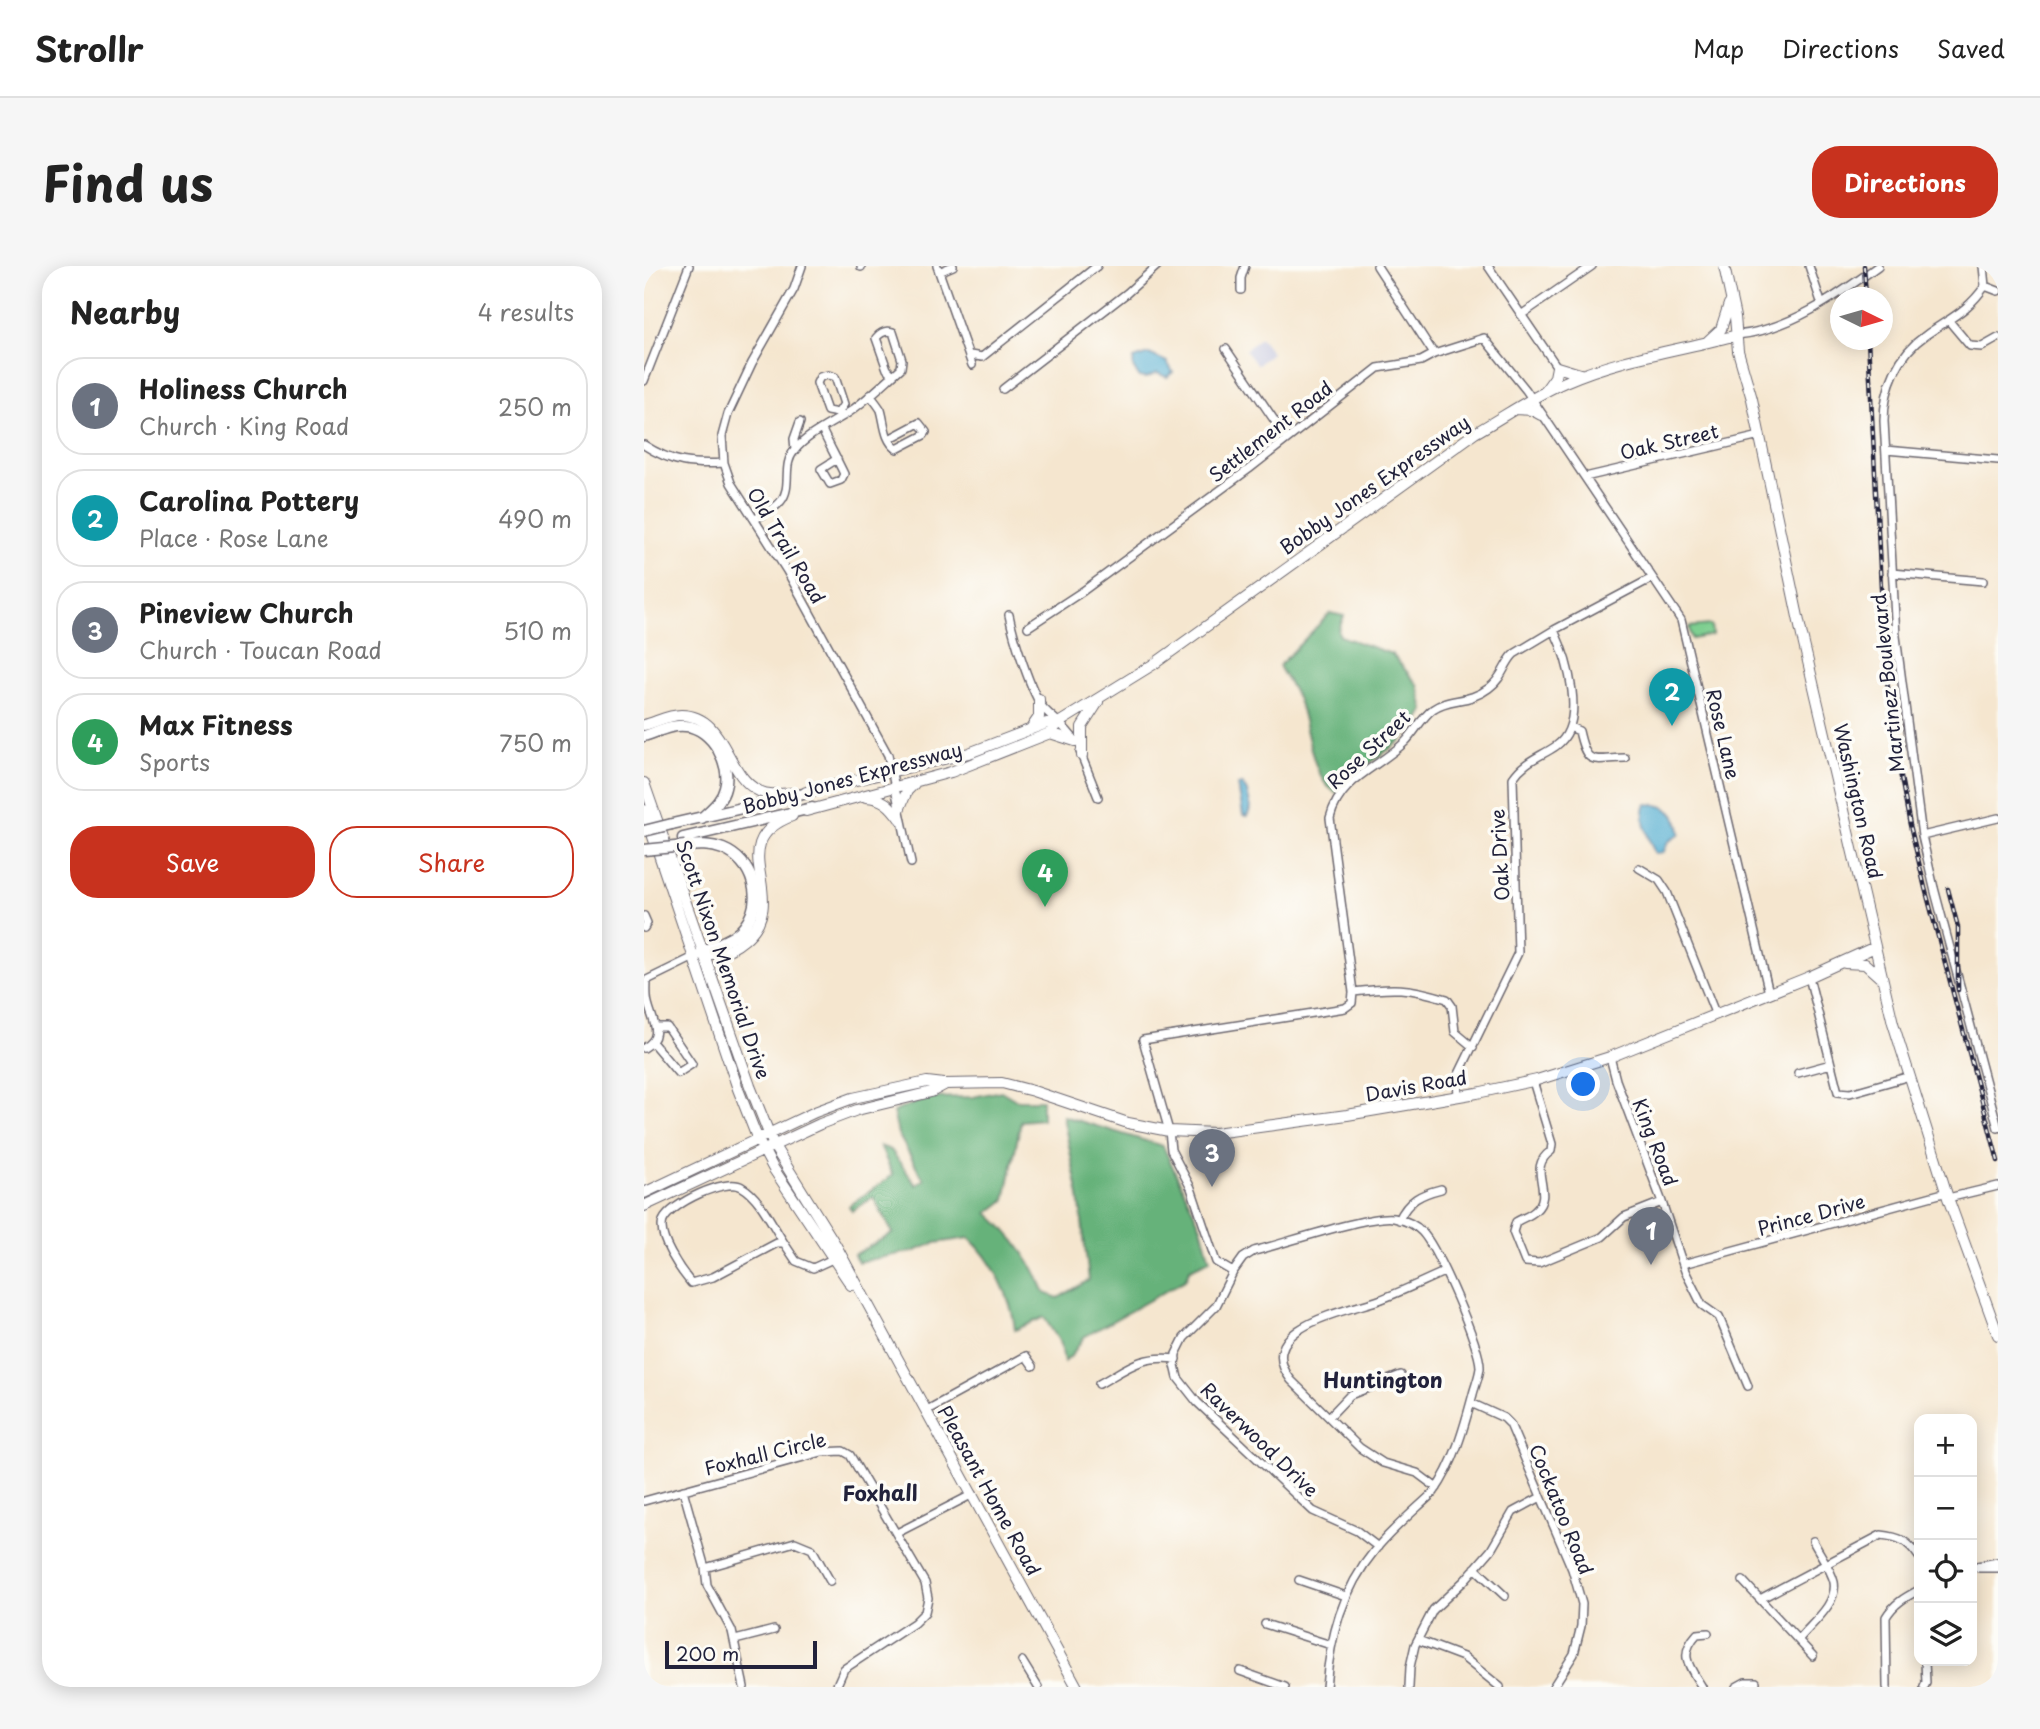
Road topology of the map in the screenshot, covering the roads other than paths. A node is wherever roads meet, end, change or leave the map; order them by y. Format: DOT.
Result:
graph roads {
  1 [pos="689,266"];
  2 [pos="802,266"];
  3 [pos="954,266"];
  4 [pos="1097,266"];
  5 [pos="1157,266"];
  6 [pos="1245,266"];
  7 [pos="1377,266"];
  8 [pos="1488,266"];
  9 [pos="1592,266"];
  10 [pos="1724,266"];
  11 [pos="1809,266"];
  12 [pos="1878,266"];
  13 [pos="1983,266"];
  14 [pos="938,269"];
  15 [pos="1581,269"];
  16 [pos="1985,286"];
  17 [pos="1241,290"];
  18 [pos="1998,290"];
  19 [pos="1731,299"];
  20 [pos="1821,302"];
  21 [pos="1521,315"];
  22 [pos="1949,321"];
  23 [pos="1737,335"];
  24 [pos="1998,338"];
  25 [pos="1705,343"];
  26 [pos="1226,349"];
  27 [pos="1434,354"];
  28 [pos="970,355"];
  29 [pos="1740,357"];
  30 [pos="972,365"];
  31 [pos="1557,367"];
  32 [pos="893,375"];
  33 [pos="1583,375"];
  34 [pos="644,381"];
  35 [pos="1003,389"];
  36 [pos="1545,391"];
  37 [pos="870,395"];
  38 [pos="1530,399"];
  39 [pos="1514,409"];
  40 [pos="840,415"];
  41 [pos="1541,415"];
  42 [pos="800,422"];
  43 [pos="822,430"];
  44 [pos="1760,436"];
  45 [pos="889,439"];
  46 [pos="1287,439"];
  47 [pos="644,445"];
  48 [pos="795,450"];
  49 [pos="1886,450"];
  50 [pos="836,459"];
  51 [pos="1998,460"];
  52 [pos="724,463"];
  53 [pos="1585,477"];
  54 [pos="755,519"];
  55 [pos="1892,573"];
  56 [pos="1652,578"];
  57 [pos="1983,582"];
  58 [pos="1009,615"];
  59 [pos="1028,627"];
  60 [pos="1554,630"];
  61 [pos="1101,698"];
  62 [pos="1039,699"];
  63 [pos="1060,722"];
  64 [pos="1570,727"];
  65 [pos="1029,731"];
  66 [pos="645,733"];
  67 [pos="1050,733"];
  68 [pos="1075,741"];
  69 [pos="1082,756"];
  70 [pos="1625,758"];
  71 [pos="893,772"];
  72 [pos="916,782"];
  73 [pos="644,783"];
  74 [pos="895,786"];
  75 [pos="812,792"];
  76 [pos="855,797"];
  77 [pos="1098,797"];
  78 [pos="812,808"];
  79 [pos="644,810"];
  80 [pos="900,814"];
  81 [pos="702,818"];
  82 [pos="1998,818"];
  83 [pos="644,831"];
  84 [pos="1922,836"];
  85 [pos="684,842"];
  86 [pos="644,850"];
  87 [pos="911,863"];
  88 [pos="1639,868"];
  89 [pos="644,916"];
  90 [pos="644,928"];
  91 [pos="1875,947"];
  92 [pos="698,954"];
  93 [pos="1841,962"];
  94 [pos="1809,977"];
  95 [pos="645,978"];
  96 [pos="1883,980"];
  97 [pos="1353,992"];
  98 [pos="1769,993"];
  99 [pos="1715,1013"];
  100 [pos="656,1027"];
  101 [pos="652,1042"];
  102 [pos="1473,1047"];
  103 [pos="644,1048"];
  104 [pos="1610,1057"];
  105 [pos="1831,1064"];
  106 [pos="1798,1073"];
  107 [pos="1910,1076"];
  108 [pos="1533,1081"];
  109 [pos="944,1084"];
  110 [pos="1458,1096"];
  111 [pos="1998,1129"];
  112 [pos="1169,1131"];
  113 [pos="769,1134"];
  114 [pos="758,1140"];
  115 [pos="769,1148"];
  116 [pos="1998,1186"];
  117 [pos="1441,1189"];
  118 [pos="644,1193"];
  119 [pos="1948,1195"];
  120 [pos="669,1196"];
  121 [pos="1662,1202"];
  122 [pos="644,1206"];
  123 [pos="675,1208"];
  124 [pos="1399,1220"];
  125 [pos="783,1242"];
  126 [pos="837,1257"];
  127 [pos="1683,1265"];
  128 [pos="1233,1272"];
  129 [pos="1444,1272"];
  130 [pos="1998,1335"];
  131 [pos="1176,1359"];
  132 [pos="1033,1366"];
  133 [pos="1401,1374"];
  134 [pos="1099,1384"];
  135 [pos="1748,1386"];
  136 [pos="1471,1403"];
  137 [pos="927,1410"];
  138 [pos="1329,1417"];
  139 [pos="1437,1488"];
  140 [pos="683,1490"];
  141 [pos="973,1494"];
  142 [pos="1541,1497"];
  143 [pos="644,1501"];
  144 [pos="897,1533"];
  145 [pos="1813,1541"];
  146 [pos="1378,1547"];
  147 [pos="1914,1550"];
  148 [pos="1998,1562"];
  149 [pos="1824,1563"];
  150 [pos="705,1567"];
  151 [pos="1977,1567"];
  152 [pos="1475,1568"];
  153 [pos="1977,1568"];
  154 [pos="1998,1568"];
  155 [pos="1300,1580"];
  156 [pos="830,1581"];
  157 [pos="1743,1581"];
  158 [pos="1914,1593"];
  159 [pos="1346,1596"];
  160 [pos="1505,1596"];
  161 [pos="1760,1598"];
  162 [pos="1265,1624"];
  163 [pos="774,1630"];
  164 [pos="1709,1633"];
  165 [pos="1798,1639"];
  166 [pos="735,1640"];
  167 [pos="1418,1640"];
  168 [pos="1331,1645"];
  169 [pos="1813,1656"];
  170 [pos="1022,1661"];
  171 [pos="1925,1666"];
  172 [pos="1240,1671"];
  173 [pos="1756,1682"];
  174 [pos="1887,1685"];
  175 [pos="1925,1685"];
  176 [pos="1076,1686"];
  177 [pos="744,1687"];
  178 [pos="836,1687"];
  179 [pos="1038,1687"];
  180 [pos="1285,1687"];
  181 [pos="1326,1687"];
  182 [pos="1409,1687"];
  183 [pos="1500,1687"];
  184 [pos="1553,1687"];
  185 [pos="1702,1687"];
  186 [pos="1736,1687"];
  1 -- 34 [label="street"];
  2 -- 52 [label="street, Old Trail Road"];
  3 -- 14 [label="street"];
  4 -- 28 [label="street"];
  5 -- 35 [label="street"];
  6 -- 17 [label="street"];
  7 -- 27 [label="street"];
  8 -- 21 [label="street"];
  9 -- 15 [label="street"];
  10 -- 19 [label="main road, Washington Road"];
  11 -- 20 [label="street"];
  12 -- 20 [label="street"];
  13 -- 16 [label="street"];
  14 -- 28 [label="street"];
  15 -- 21 [label="street"];
  16 -- 18 [label="street"];
  16 -- 22 [label="street, Martinez Boulevard"];
  19 -- 23 [label="main road, Washington Road"];
  19 -- 25 [label="main road"];
  20 -- 23 [label="street"];
  21 -- 31 [label="street"];
  22 -- 24 [label="street"];
  22 -- 49 [label="street, Martinez Boulevard"];
  23 -- 25 [label="main road, Bobby Jones Expressway"];
  23 -- 29 [label="main road, Washington Road"];
  25 -- 29 [label="main road"];
  25 -- 33 [label="main road, Bobby Jones Expressway"];
  26 -- 46 [label="street"];
  27 -- 38 [label="street, Settlement Road"];
  27 -- 46 [label="street, Settlement Road"];
  28 -- 30 [label="street"];
  29 -- 44 [label="main road, Washington Road"];
  31 -- 33 [label="main road"];
  31 -- 36 [label="main road"];
  32 -- 32 [label="street"];
  32 -- 37 [label="street"];
  33 -- 36 [label="main road, Bobby Jones Expressway"];
  36 -- 38 [label="main road, Bobby Jones Expressway"];
  37 -- 40 [label="street"];
  37 -- 45 [label="street"];
  38 -- 39 [label="main road, Bobby Jones Expressway"];
  38 -- 41 [label="street, Rose Lane"];
  39 -- 41 [label="main road"];
  39 -- 61 [label="main road, Bobby Jones Expressway"];
  40 -- 40 [label="street"];
  40 -- 43 [label="street"];
  41 -- 53 [label="street, Rose Lane"];
  42 -- 48 [label="street"];
  43 -- 48 [label="street"];
  43 -- 50 [label="street"];
  44 -- 53 [label="street, Oak Street"];
  44 -- 91 [label="main road, Washington Road"];
  45 -- 45 [label="street"];
  46 -- 59 [label="street, Settlement Road"];
  47 -- 52 [label="street"];
  48 -- 54 [label="street"];
  49 -- 51 [label="street"];
  49 -- 55 [label="street, Martinez Boulevard"];
  52 -- 54 [label="street, Old Trail Road"];
  53 -- 56 [label="street, Rose Lane"];
  54 -- 71 [label="street, Old Trail Road"];
  55 -- 57 [label="street"];
  55 -- 84 [label="street, Martinez Boulevard"];
  56 -- 60 [label="street, Rose Street"];
  56 -- 98 [label="street, Rose Lane"];
  58 -- 62 [label="street"];
  60 -- 64 [label="street"];
  60 -- 97 [label="street, Rose Street"];
  61 -- 63 [label="main road, Bobby Jones Expressway"];
  61 -- 69 [label="main road"];
  62 -- 63 [label="street"];
  62 -- 65 [label="main road"];
  63 -- 65 [label="main road, Bobby Jones Expressway"];
  63 -- 67 [label="main road, Bobby Jones Expressway"];
  63 -- 68 [label="street"];
  64 -- 70 [label="street"];
  64 -- 102 [label="street, Oak Drive"];
  65 -- 71 [label="main road, Bobby Jones Expressway"];
  66 -- 75 [label="main road"];
  66 -- 81 [label="highway"];
  67 -- 68 [label="main road"];
  67 -- 72 [label="main road, Bobby Jones Expressway"];
  68 -- 69 [label="street"];
  69 -- 77 [label="street"];
  71 -- 74 [label="street, Old Trail Road"];
  71 -- 75 [label="main road, Bobby Jones Expressway"];
  72 -- 74 [label="main road, Bobby Jones Expressway"];
  72 -- 80 [label="main road"];
  73 -- 92 [label="main road, Scott Nixon Memorial Drive"];
  74 -- 76 [label="main road, Bobby Jones Expressway"];
  74 -- 80 [label="street, Old Trail Road"];
  75 -- 81 [label="highway, Bobby Jones Expressway"];
  76 -- 78 [label="main road, Bobby Jones Expressway"];
  76 -- 80 [label="main road"];
  78 -- 85 [label="highway, Bobby Jones Expressway"];
  78 -- 92 [label="main road"];
  79 -- 92 [label="main road, Scott Nixon Memorial Drive"];
  80 -- 87 [label="street, Old Trail Road"];
  81 -- 83 [label="highway, Bobby Jones Expressway, bridge"];
  82 -- 84 [label="street"];
  84 -- 111 [label="street, Martinez Boulevard"];
  85 -- 86 [label="highway, bridge"];
  85 -- 92 [label="highway"];
  88 -- 99 [label="street"];
  89 -- 90 [label="street"];
  91 -- 93 [label="main road, Davis Road"];
  91 -- 96 [label="main road, Washington Road"];
  92 -- 95 [label="street"];
  92 -- 113 [label="main road, Scott Nixon Memorial Drive"];
  92 -- 114 [label="main road, Scott Nixon Memorial Drive"];
  93 -- 94 [label="main road, Davis Road"];
  93 -- 96 [label="main road"];
  94 -- 98 [label="main road, Davis Road"];
  94 -- 105 [label="street"];
  95 -- 100 [label="street"];
  96 -- 107 [label="main road, Washington Road"];
  97 -- 102 [label="street"];
  97 -- 112 [label="street"];
  98 -- 99 [label="main road, Davis Road"];
  99 -- 104 [label="main road, Davis Road"];
  100 -- 101 [label="street"];
  100 -- 101 [label="street"];
  101 -- 103 [label="street"];
  102 -- 110 [label="street, Oak Drive"];
  104 -- 108 [label="main road, Davis Road"];
  104 -- 121 [label="street, King Road"];
  105 -- 106 [label="street"];
  105 -- 107 [label="street"];
  107 -- 119 [label="main road, Washington Road"];
  108 -- 110 [label="main road, Davis Road"];
  108 -- 121 [label="street"];
  109 -- 112 [label="main road, Davis Road"];
  109 -- 113 [label="main road, Davis Road"];
  109 -- 115 [label="main road, Davis Road"];
  110 -- 112 [label="main road, Davis Road"];
  112 -- 128 [label="street"];
  113 -- 114 [label="main road, Davis Road"];
  113 -- 115 [label="main road, Scott Nixon Memorial Drive"];
  114 -- 115 [label="main road, Scott Nixon Memorial Drive"];
  114 -- 118 [label="main road, Davis Road"];
  115 -- 120 [label="main road, Davis Road"];
  115 -- 126 [label="main road, Pleasant Home Road"];
  116 -- 119 [label="street, Prince Drive"];
  117 -- 124 [label="street"];
  119 -- 127 [label="street, Prince Drive"];
  119 -- 130 [label="main road, Washington Road"];
  120 -- 122 [label="main road, Davis Road"];
  120 -- 123 [label="street"];
  121 -- 127 [label="street, King Road"];
  123 -- 125 [label="street"];
  123 -- 125 [label="street"];
  124 -- 128 [label="street"];
  124 -- 129 [label="street"];
  125 -- 126 [label="street"];
  126 -- 137 [label="main road, Pleasant Home Road"];
  127 -- 135 [label="street, King Road"];
  128 -- 131 [label="street"];
  129 -- 136 [label="street"];
  129 -- 138 [label="street"];
  131 -- 134 [label="street"];
  131 -- 146 [label="street, Raverwood Drive"];
  132 -- 137 [label="street"];
  133 -- 138 [label="street"];
  136 -- 139 [label="street"];
  136 -- 142 [label="street, Cockatoo Road"];
  137 -- 141 [label="main road, Pleasant Home Road"];
  138 -- 139 [label="street"];
  139 -- 146 [label="street"];
  140 -- 143 [label="street, Foxhall Circle"];
  140 -- 144 [label="street, Foxhall Circle"];
  140 -- 150 [label="street, Foxhall Circle"];
  141 -- 144 [label="street"];
  141 -- 176 [label="main road, Pleasant Home Road"];
  142 -- 152 [label="street"];
  142 -- 184 [label="street, Cockatoo Road"];
  144 -- 178 [label="street, Foxhall Circle"];
  145 -- 149 [label="street"];
  146 -- 159 [label="street"];
  147 -- 149 [label="street"];
  148 -- 151 [label="street"];
  149 -- 161 [label="street"];
  149 -- 165 [label="street"];
  150 -- 156 [label="street"];
  150 -- 166 [label="street, Foxhall Circle"];
  152 -- 160 [label="street"];
  152 -- 167 [label="street"];
  153 -- 154 [label="street"];
  155 -- 159 [label="street"];
  157 -- 161 [label="street"];
  158 -- 174 [label="street"];
  159 -- 168 [label="street"];
  161 -- 165 [label="street"];
  162 -- 168 [label="street"];
  163 -- 166 [label="street"];
  164 -- 185 [label="street"];
  165 -- 169 [label="street"];
  166 -- 177 [label="street, Foxhall Circle"];
  167 -- 182 [label="street"];
  167 -- 183 [label="street"];
  168 -- 181 [label="street"];
  170 -- 179 [label="street"];
  171 -- 175 [label="street"];
  172 -- 180 [label="street"];
  173 -- 186 [label="street"];
}
